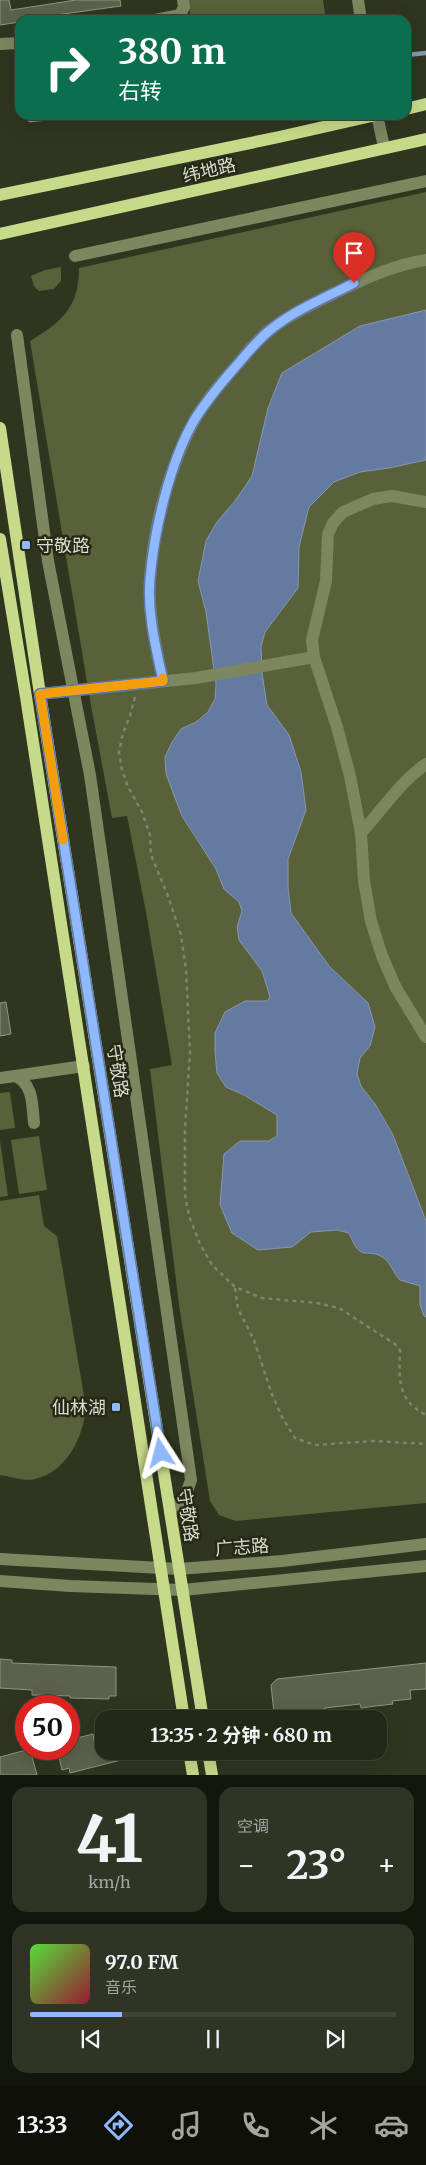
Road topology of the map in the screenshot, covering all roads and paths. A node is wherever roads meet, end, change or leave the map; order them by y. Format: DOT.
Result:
graph roads {
  1 [pos="183,0"];
  2 [pos="358,0"];
  3 [pos="176,15"];
  4 [pos="360,15"];
  5 [pos="15,43"];
  6 [pos="0,44"];
  7 [pos="426,104"];
  8 [pos="411,108"];
  9 [pos="355,120"];
  10 [pos="378,120"];
  11 [pos="426,139"];
  12 [pos="384,147"];
  13 [pos="426,181"];
  14 [pos="0,195"];
  15 [pos="0,234"];
  16 [pos="75,256"];
  17 [pos="426,260"];
  18 [pos="17,335"];
  19 [pos="0,428"];
  20 [pos="426,502"];
  21 [pos="0,539"];
  22 [pos="314,657"];
  23 [pos="163,681"];
  24 [pos="137,684"];
  25 [pos="73,691"];
  26 [pos="40,694"];
  27 [pos="426,764"];
  28 [pos="361,833"];
  29 [pos="426,1037"];
  30 [pos="84,1066"];
  31 [pos="15,1076"];
  32 [pos="0,1078"];
  33 [pos="34,1123"];
  34 [pos="235,1288"];
  35 [pos="426,1414"];
  36 [pos="426,1444"];
  37 [pos="170,1511"];
  38 [pos="426,1544"];
  39 [pos="0,1559"];
  40 [pos="426,1566"];
  41 [pos="162,1569"];
  42 [pos="179,1569"];
  43 [pos="0,1580"];
  44 [pos="164,1590"];
  45 [pos="183,1590"];
  46 [pos="183,1710"];
  47 [pos="202,1710"];
  48 [pos="190,1760"];
  49 [pos="210,1760"];
  50 [pos="193,1775"];
  51 [pos="212,1775"];
  1 -- 3 [label="street"];
  2 -- 4 [label="street"];
  5 -- 6 [label="street"];
  7 -- 8 [label="main road"];
  9 -- 14 [label="main road, 纬地路"];
  10 -- 12 [label="street"];
  11 -- 12 [label="main road, 纬地路"];
  12 -- 15 [label="main road, 纬地路"];
  13 -- 16 [label="street"];
  17 -- 23 [label="street"];
  18 -- 25 [label="street"];
  19 -- 26 [label="main road, 守敬路"];
  20 -- 22 [label="street"];
  21 -- 30 [label="main road, 守敬路"];
  22 -- 23 [label="street"];
  22 -- 28 [label="street"];
  23 -- 24 [label="street"];
  24 -- 25 [label="street"];
  24 -- 34 [label="path"];
  25 -- 26 [label="street"];
  25 -- 37 [label="street"];
  26 -- 37 [label="main road, 守敬路"];
  27 -- 28 [label="street"];
  28 -- 29 [label="street"];
  30 -- 31 [label="street"];
  30 -- 41 [label="main road, 守敬路"];
  31 -- 32 [label="street"];
  31 -- 33 [label="street"];
  34 -- 35 [label="path"];
  34 -- 36 [label="path"];
  37 -- 42 [label="main road, 守敬路"];
  38 -- 42 [label="street, 广志路"];
  39 -- 41 [label="street, 广志路"];
  40 -- 45 [label="street"];
  41 -- 42 [label="street, 广志路"];
  41 -- 44 [label="main road, 守敬路"];
  42 -- 45 [label="main road, 守敬路"];
  43 -- 44 [label="street"];
  44 -- 45 [label="street"];
  44 -- 46 [label="main road, 守敬路"];
  45 -- 47 [label="main road, 守敬路"];
  48 -- 50 [label="main road"];
  49 -- 51 [label="main road"];
}
